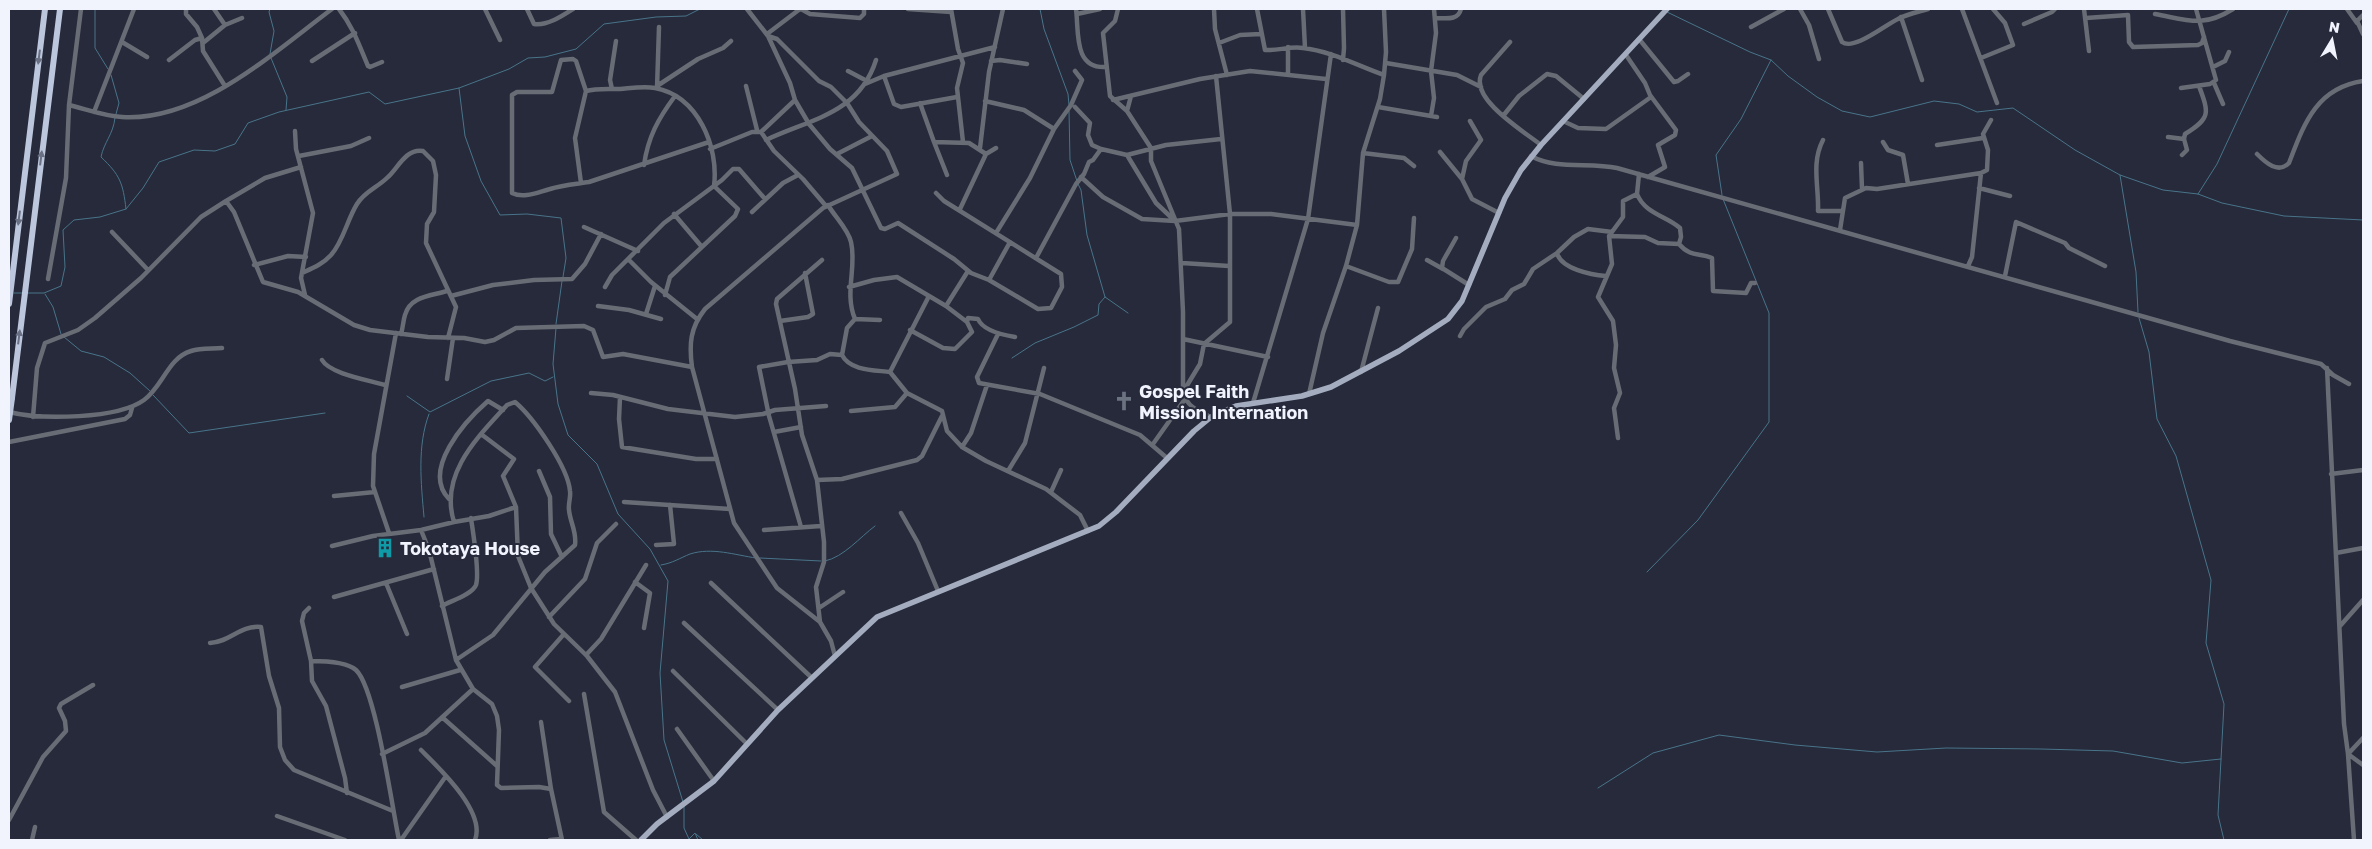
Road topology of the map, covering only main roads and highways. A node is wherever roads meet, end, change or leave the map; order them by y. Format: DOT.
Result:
graph roads {
  1 [pos="45,9"];
  2 [pos="60,9"];
  3 [pos="1667,9"];
  4 [pos="9,304"];
  5 [pos="9,421"];
  6 [pos="641,840"];
  1 -- 4 [label="highway, one-way"];
  5 -- 2 [label="highway, one-way, bridge"];
  3 -- 6 [label="main road"];
}
